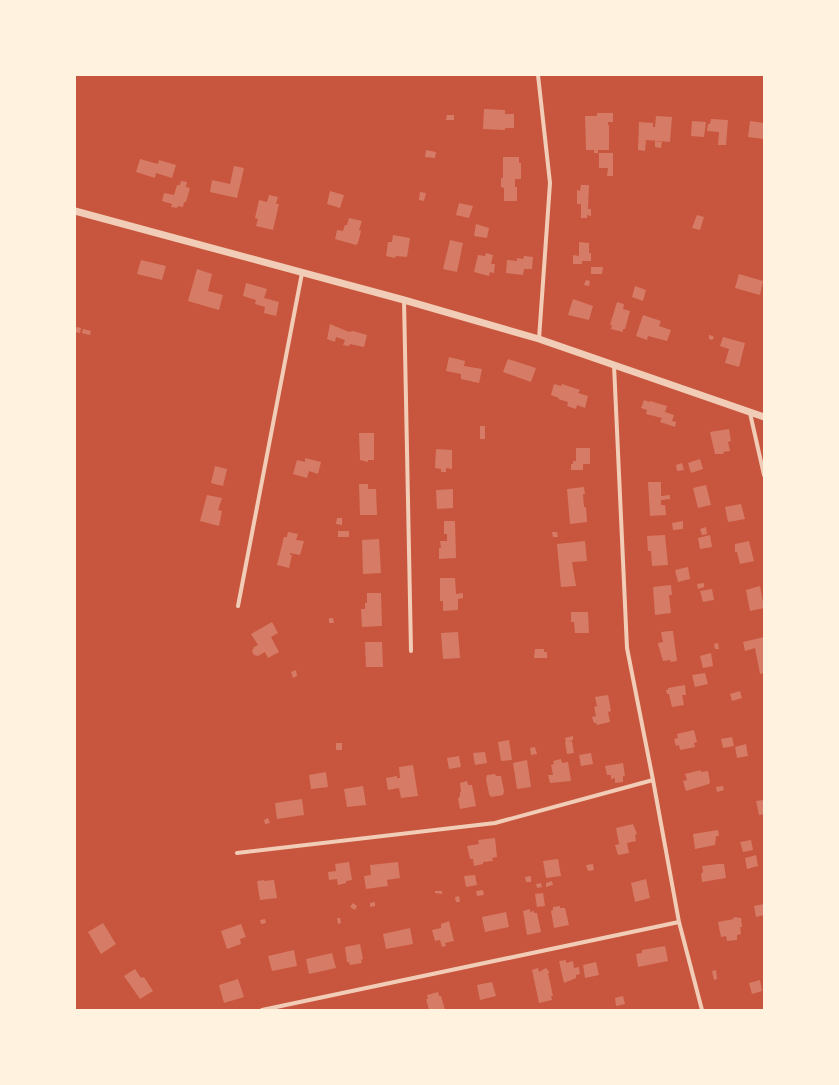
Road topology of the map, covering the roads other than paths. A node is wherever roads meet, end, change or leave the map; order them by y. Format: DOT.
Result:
graph roads {
  1 [pos="538,75"];
  2 [pos="75,211"];
  3 [pos="302,273"];
  4 [pos="404,300"];
  5 [pos="540,339"];
  6 [pos="614,365"];
  7 [pos="750,413"];
  8 [pos="764,417"];
  9 [pos="764,475"];
  10 [pos="238,606"];
  11 [pos="411,651"];
  12 [pos="653,780"];
  13 [pos="237,853"];
  14 [pos="679,922"];
  15 [pos="262,1010"];
  16 [pos="702,1010"];
  1 -- 5 [label="street"];
  2 -- 3 [label="street"];
  3 -- 4 [label="street"];
  3 -- 10 [label="street"];
  4 -- 5 [label="street"];
  4 -- 11 [label="street"];
  5 -- 6 [label="street"];
  6 -- 7 [label="street"];
  6 -- 12 [label="street"];
  7 -- 8 [label="street"];
  7 -- 9 [label="street"];
  12 -- 13 [label="street"];
  12 -- 14 [label="street"];
  14 -- 15 [label="street"];
  14 -- 16 [label="street"];
}
